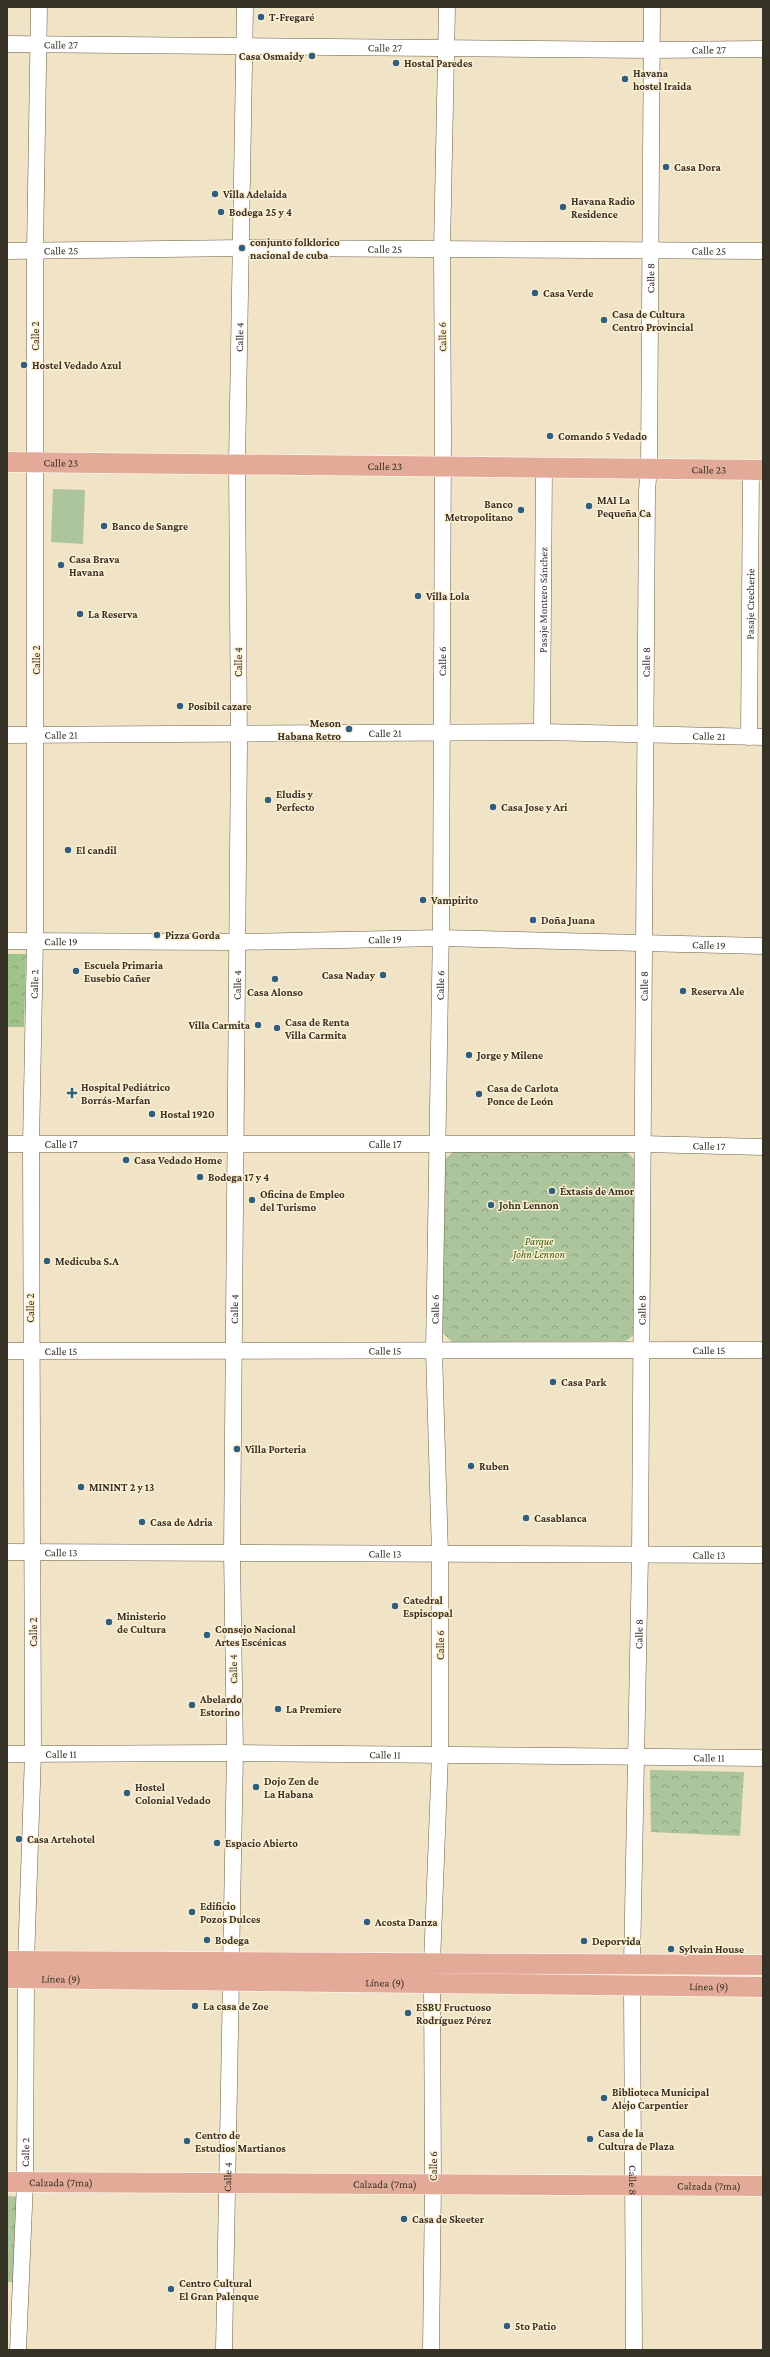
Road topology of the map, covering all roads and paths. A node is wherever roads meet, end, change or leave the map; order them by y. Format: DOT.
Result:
graph roads {
  1 [pos="39,7"];
  2 [pos="245,7"];
  3 [pos="447,7"];
  4 [pos="652,7"];
  5 [pos="7,44"];
  6 [pos="39,44"];
  7 [pos="244,46"];
  8 [pos="446,49"];
  9 [pos="763,49"];
  10 [pos="652,50"];
  11 [pos="242,248"];
  12 [pos="442,249"];
  13 [pos="650,249"];
  14 [pos="7,251"];
  15 [pos="35,251"];
  16 [pos="763,251"];
  17 [pos="7,462"];
  18 [pos="35,462"];
  19 [pos="237,463"];
  20 [pos="443,466"];
  21 [pos="544,467"];
  22 [pos="648,469"];
  23 [pos="757,470"];
  24 [pos="542,732"];
  25 [pos="441,733"];
  26 [pos="239,734"];
  27 [pos="36,735"];
  28 [pos="7,736"];
  29 [pos="645,736"];
  30 [pos="756,737"];
  31 [pos="441,938"];
  32 [pos="7,941"];
  33 [pos="34,941"];
  34 [pos="236,942"];
  35 [pos="644,944"];
  36 [pos="763,946"];
  37 [pos="7,1144"];
  38 [pos="31,1144"];
  39 [pos="235,1144"];
  40 [pos="438,1144"];
  41 [pos="643,1144"];
  42 [pos="763,1147"];
  43 [pos="233,1350"];
  44 [pos="640,1350"];
  45 [pos="763,1350"];
  46 [pos="7,1351"];
  47 [pos="30,1351"];
  48 [pos="434,1351"];
  49 [pos="7,1552"];
  50 [pos="32,1552"];
  51 [pos="232,1553"];
  52 [pos="440,1554"];
  53 [pos="763,1555"];
  54 [pos="640,1556"];
  55 [pos="235,1753"];
  56 [pos="7,1754"];
  57 [pos="33,1754"];
  58 [pos="440,1755"];
  59 [pos="637,1755"];
  60 [pos="763,1758"];
  61 [pos="432,1963"];
  62 [pos="632,1964"];
  63 [pos="763,1965"];
  64 [pos="16,1970"];
  65 [pos="231,1972"];
  66 [pos="432,1982"];
  67 [pos="632,1986"];
  68 [pos="763,1987"];
  69 [pos="16,2182"];
  70 [pos="225,2184"];
  71 [pos="433,2184"];
  72 [pos="633,2186"];
  73 [pos="763,2186"];
  74 [pos="18,2350"];
  75 [pos="224,2350"];
  76 [pos="431,2350"];
  77 [pos="634,2350"];
  1 -- 6 [label="street, Calle 2"];
  2 -- 7 [label="street, Calle 4"];
  3 -- 8 [label="street, Calle 6"];
  4 -- 10 [label="street, Calle 8"];
  5 -- 6 [label="street, Calle 27"];
  6 -- 7 [label="street, Calle 27"];
  6 -- 15 [label="street, Calle 2"];
  7 -- 8 [label="street, Calle 27"];
  7 -- 11 [label="street, Calle 4"];
  8 -- 10 [label="street, Calle 27"];
  8 -- 12 [label="street, Calle 6"];
  9 -- 10 [label="street, Calle 27"];
  10 -- 13 [label="street, Calle 8"];
  11 -- 12 [label="street, Calle 25"];
  11 -- 15 [label="street, Calle 25"];
  11 -- 19 [label="street, Calle 4"];
  12 -- 13 [label="street, Calle 25"];
  12 -- 20 [label="street, Calle 6"];
  13 -- 16 [label="street, Calle 25"];
  13 -- 22 [label="street, Calle 8"];
  14 -- 15 [label="street, Calle 25"];
  15 -- 18 [label="street, Calle 2"];
  17 -- 18 [label="main road, Calle 23"];
  18 -- 19 [label="main road, Calle 23"];
  18 -- 27 [label="street, Calle 2"];
  19 -- 20 [label="main road, Calle 23"];
  19 -- 26 [label="street, Calle 4"];
  20 -- 21 [label="main road, Calle 23"];
  20 -- 25 [label="street, Calle 6"];
  21 -- 22 [label="main road, Calle 23"];
  21 -- 24 [label="street, Pasaje Montero Sánchez"];
  22 -- 23 [label="main road, Calle 23"];
  22 -- 29 [label="street, Calle 8"];
  23 -- 30 [label="street, Pasaje Crecherie"];
  24 -- 25 [label="street, Calle 21"];
  24 -- 29 [label="street, Calle 21"];
  25 -- 26 [label="street, Calle 21"];
  25 -- 31 [label="street, Calle 6"];
  26 -- 27 [label="street, Calle 21"];
  26 -- 34 [label="street, Calle 4"];
  27 -- 28 [label="street, Calle 21"];
  27 -- 33 [label="street, Calle 2"];
  29 -- 30 [label="street, Calle 21"];
  29 -- 35 [label="street, Calle 8"];
  31 -- 34 [label="street, Calle 19"];
  31 -- 35 [label="street, Calle 19"];
  31 -- 40 [label="street, Calle 6"];
  32 -- 33 [label="street, Calle 19"];
  33 -- 34 [label="street, Calle 19"];
  33 -- 38 [label="street, Calle 2"];
  34 -- 39 [label="street, Calle 4"];
  35 -- 36 [label="street, Calle 19"];
  35 -- 41 [label="street, Calle 8"];
  37 -- 38 [label="street, Calle 17"];
  38 -- 39 [label="street, Calle 17"];
  38 -- 47 [label="street, Calle 2"];
  39 -- 40 [label="street, Calle 17"];
  39 -- 43 [label="street, Calle 4"];
  40 -- 41 [label="street, Calle 17"];
  40 -- 48 [label="street, Calle 6"];
  41 -- 42 [label="street, Calle 17"];
  41 -- 44 [label="street, Calle 8"];
  43 -- 47 [label="street, Calle 15"];
  43 -- 48 [label="street, Calle 15"];
  43 -- 51 [label="street, Calle 4"];
  44 -- 45 [label="street, Calle 15"];
  44 -- 48 [label="street, Calle 15"];
  44 -- 54 [label="street, Calle 8"];
  46 -- 47 [label="street, Calle 15"];
  47 -- 50 [label="street, Calle 2"];
  48 -- 52 [label="street, Calle 6"];
  49 -- 50 [label="street, Calle 13"];
  50 -- 51 [label="street, Calle 13"];
  50 -- 57 [label="street, Calle 2"];
  51 -- 52 [label="street, Calle 13"];
  51 -- 55 [label="street, Calle 4"];
  52 -- 54 [label="street, Calle 13"];
  52 -- 58 [label="street, Calle 6"];
  53 -- 54 [label="street, Calle 13"];
  54 -- 59 [label="street, Calle 8"];
  55 -- 57 [label="street, Calle 11"];
  55 -- 58 [label="street, Calle 11"];
  55 -- 65 [label="street, Calle 4"];
  56 -- 57 [label="street, Calle 11"];
  57 -- 64 [label="street, Calle 2"];
  58 -- 59 [label="street, Calle 11"];
  58 -- 61 [label="street, Calle 6"];
  59 -- 60 [label="street, Calle 11"];
  59 -- 62 [label="street, Calle 8"];
  61 -- 62 [label="main road, Línea (9)"];
  61 -- 65 [label="main road, Línea (9)"];
  62 -- 63 [label="main road, Línea (9)"];
  64 -- 65 [label="main road, Línea (9)"];
  64 -- 69 [label="street, Calle 2"];
  65 -- 66 [label="main road, Línea (9)"];
  65 -- 70 [label="street, Calle 4"];
  66 -- 67 [label="main road, Línea (9)"];
  66 -- 71 [label="street, Calle 6"];
  67 -- 68 [label="main road, Línea (9)"];
  67 -- 72 [label="street, Calle 8"];
  69 -- 70 [label="main road, Calzada (7ma)"];
  69 -- 74 [label="street, Calle 2"];
  70 -- 71 [label="main road, Calzada (7ma)"];
  70 -- 75 [label="street, Calle 4"];
  71 -- 72 [label="main road, Calzada (7ma)"];
  71 -- 76 [label="street, Calle 6"];
  72 -- 73 [label="main road, Calzada (7ma)"];
  72 -- 77 [label="street, Calle 8"];
}
